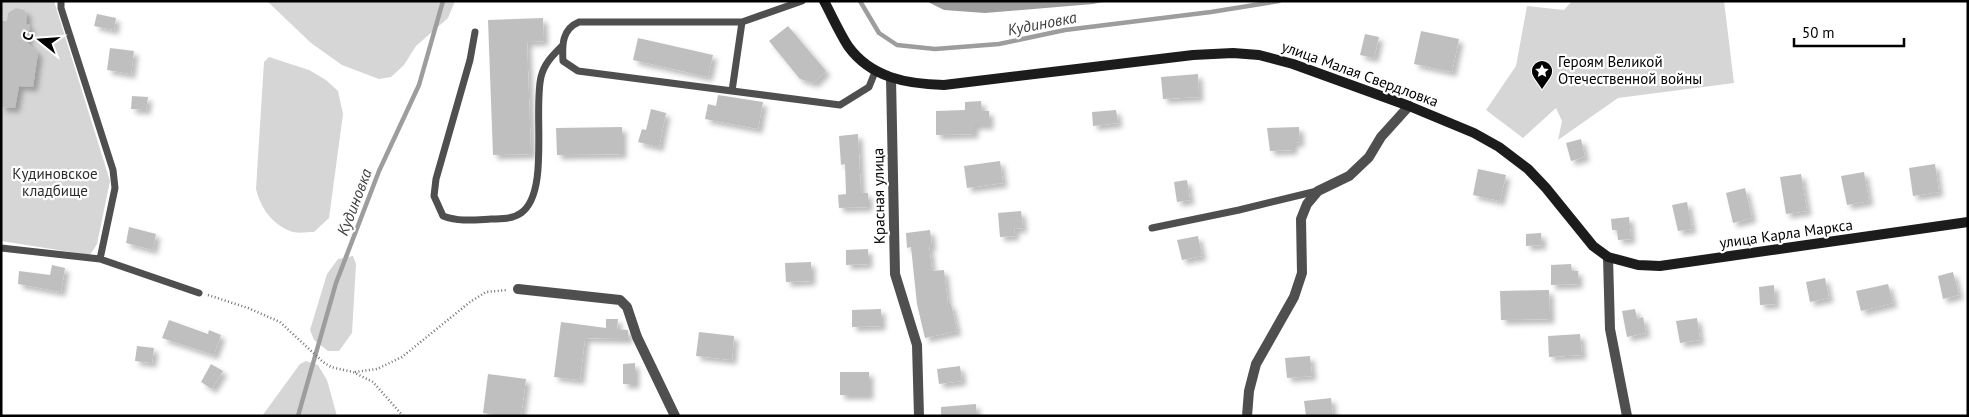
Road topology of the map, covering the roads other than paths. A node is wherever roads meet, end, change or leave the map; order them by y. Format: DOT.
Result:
graph roads {
  1 [pos="61,1"];
  2 [pos="802,1"];
  3 [pos="824,1"];
  4 [pos="742,22"];
  5 [pos="475,32"];
  6 [pos="562,46"];
  7 [pos="875,72"];
  8 [pos="891,78"];
  9 [pos="732,91"];
  10 [pos="1409,106"];
  11 [pos="1318,191"];
  12 [pos="1968,222"];
  13 [pos="1152,228"];
  14 [pos="1,248"];
  15 [pos="1608,257"];
  16 [pos="100,260"];
  17 [pos="518,290"];
  18 [pos="199,293"];
  19 [pos="674,416"];
  20 [pos="920,416"];
  21 [pos="1247,416"];
  22 [pos="1627,416"];
  1 -- 16 [label="lane"];
  2 -- 4 [label="lane"];
  3 -- 7 [label="main road"];
  4 -- 6 [label="lane"];
  4 -- 9 [label="lane"];
  5 -- 6 [label="lane"];
  6 -- 9 [label="lane"];
  7 -- 8 [label="main road"];
  7 -- 9 [label="lane"];
  8 -- 10 [label="main road, улица Малая Свердловка"];
  8 -- 20 [label="street, Красная улица"];
  10 -- 11 [label="street"];
  10 -- 15 [label="main road, улица Малая Свердловка"];
  11 -- 13 [label="lane"];
  11 -- 21 [label="street"];
  12 -- 15 [label="main road, улица Карла Маркса"];
  14 -- 16 [label="lane"];
  15 -- 22 [label="street"];
  16 -- 18 [label="lane"];
  17 -- 19 [label="street"];
}
